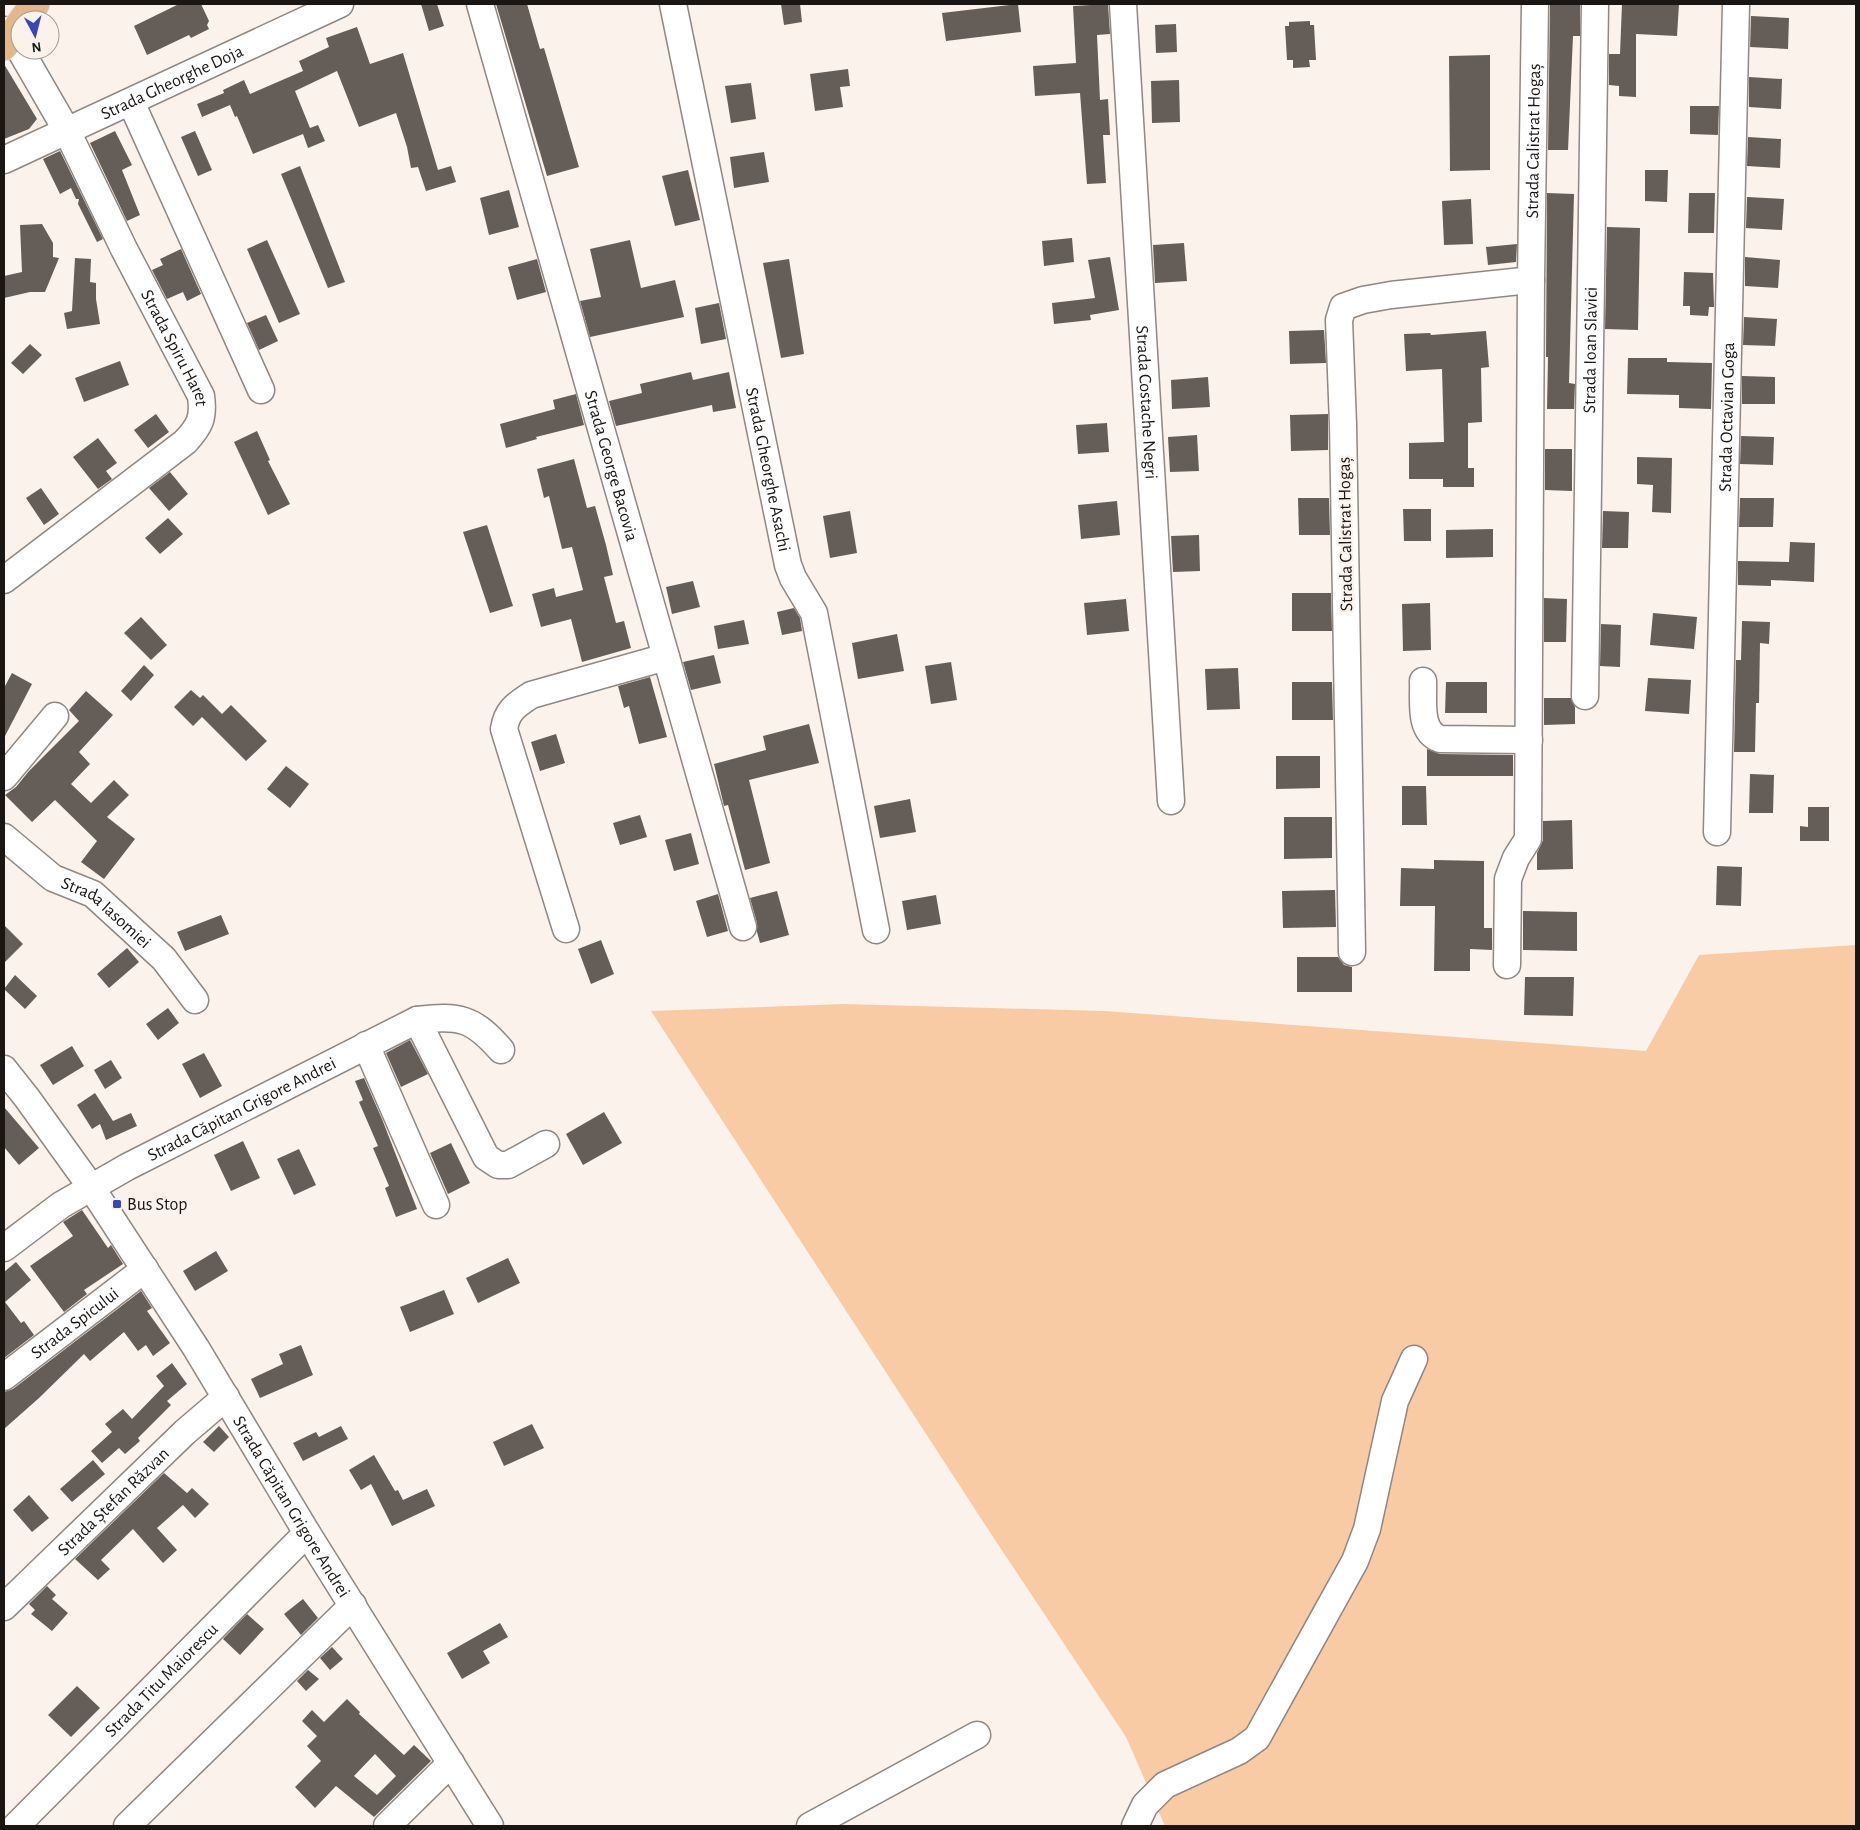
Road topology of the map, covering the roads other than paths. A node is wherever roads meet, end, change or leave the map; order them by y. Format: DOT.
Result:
graph roads {
  1 [pos="340,4"];
  2 [pos="480,4"];
  3 [pos="673,4"];
  4 [pos="1123,4"];
  5 [pos="1535,4"];
  6 [pos="1596,4"];
  7 [pos="1736,4"];
  8 [pos="28,60"];
  9 [pos="131,102"];
  10 [pos="67,131"];
  11 [pos="4,160"];
  12 [pos="1531,280"];
  13 [pos="261,390"];
  14 [pos="4,580"];
  15 [pos="666,657"];
  16 [pos="1424,681"];
  17 [pos="1585,696"];
  18 [pos="55,716"];
  19 [pos="1529,740"];
  20 [pos="4,777"];
  21 [pos="1171,800"];
  22 [pos="1717,832"];
  23 [pos="4,837"];
  24 [pos="743,927"];
  25 [pos="566,929"];
  26 [pos="876,930"];
  27 [pos="1352,952"];
  28 [pos="1507,965"];
  29 [pos="195,1000"];
  30 [pos="417,1020"];
  31 [pos="366,1044"];
  32 [pos="501,1050"];
  33 [pos="4,1069"];
  34 [pos="546,1144"];
  35 [pos="91,1187"];
  36 [pos="436,1205"];
  37 [pos="4,1248"];
  38 [pos="145,1269"];
  39 [pos="1414,1358"];
  40 [pos="4,1377"];
  41 [pos="226,1397"];
  42 [pos="307,1533"];
  43 [pos="352,1605"];
  44 [pos="4,1607"];
  45 [pos="977,1735"];
  46 [pos="450,1764"];
  47 [pos="16,1826"];
  48 [pos="127,1826"];
  49 [pos="386,1826"];
  50 [pos="490,1826"];
  51 [pos="810,1826"];
  52 [pos="1135,1826"];
  1 -- 9 [label="street, Strada Gheorghe Doja"];
  2 -- 15 [label="street, Strada George Bacovia"];
  3 -- 26 [label="street, Strada Gheorghe Asachi"];
  4 -- 21 [label="street, Strada Costache Negri"];
  5 -- 12 [label="street, Strada Calistrat Hogaș"];
  6 -- 17 [label="street, Strada Ioan Slavici"];
  7 -- 22 [label="street, Strada Octavian Goga"];
  8 -- 10 [label="street, Strada Spiru Haret"];
  9 -- 10 [label="street, Strada Gheorghe Doja"];
  9 -- 13 [label="street"];
  10 -- 11 [label="street, Strada Gheorghe Doja"];
  10 -- 14 [label="street, Strada Spiru Haret"];
  12 -- 19 [label="street, Strada Calistrat Hogaș"];
  12 -- 27 [label="street, Strada Calistrat Hogaș"];
  15 -- 24 [label="street, Strada George Bacovia"];
  15 -- 25 [label="street"];
  16 -- 19 [label="street"];
  18 -- 20 [label="street"];
  19 -- 28 [label="street, Strada Calistrat Hogaș"];
  23 -- 29 [label="street, Strada Iasomiei"];
  30 -- 31 [label="street, Strada Căpitan Grigore Andrei"];
  30 -- 32 [label="street, Strada Căpitan Grigore Andrei"];
  30 -- 34 [label="street"];
  31 -- 35 [label="street, Strada Căpitan Grigore Andrei"];
  31 -- 36 [label="street"];
  33 -- 35 [label="street, Strada Căpitan Grigore Andrei"];
  35 -- 37 [label="street"];
  35 -- 38 [label="street, Strada Căpitan Grigore Andrei"];
  38 -- 40 [label="street, Strada Spicului"];
  38 -- 41 [label="street, Strada Căpitan Grigore Andrei"];
  39 -- 52 [label="street"];
  41 -- 42 [label="street, Strada Căpitan Grigore Andrei"];
  41 -- 44 [label="street, Strada Ștefan Răzvan"];
  42 -- 43 [label="street, Strada Căpitan Grigore Andrei"];
  42 -- 47 [label="street, Strada Titu Maiorescu"];
  43 -- 46 [label="street, Strada Căpitan Grigore Andrei"];
  43 -- 48 [label="street"];
  45 -- 51 [label="street"];
  46 -- 49 [label="street"];
  46 -- 50 [label="street, Strada Căpitan Grigore Andrei"];
}
